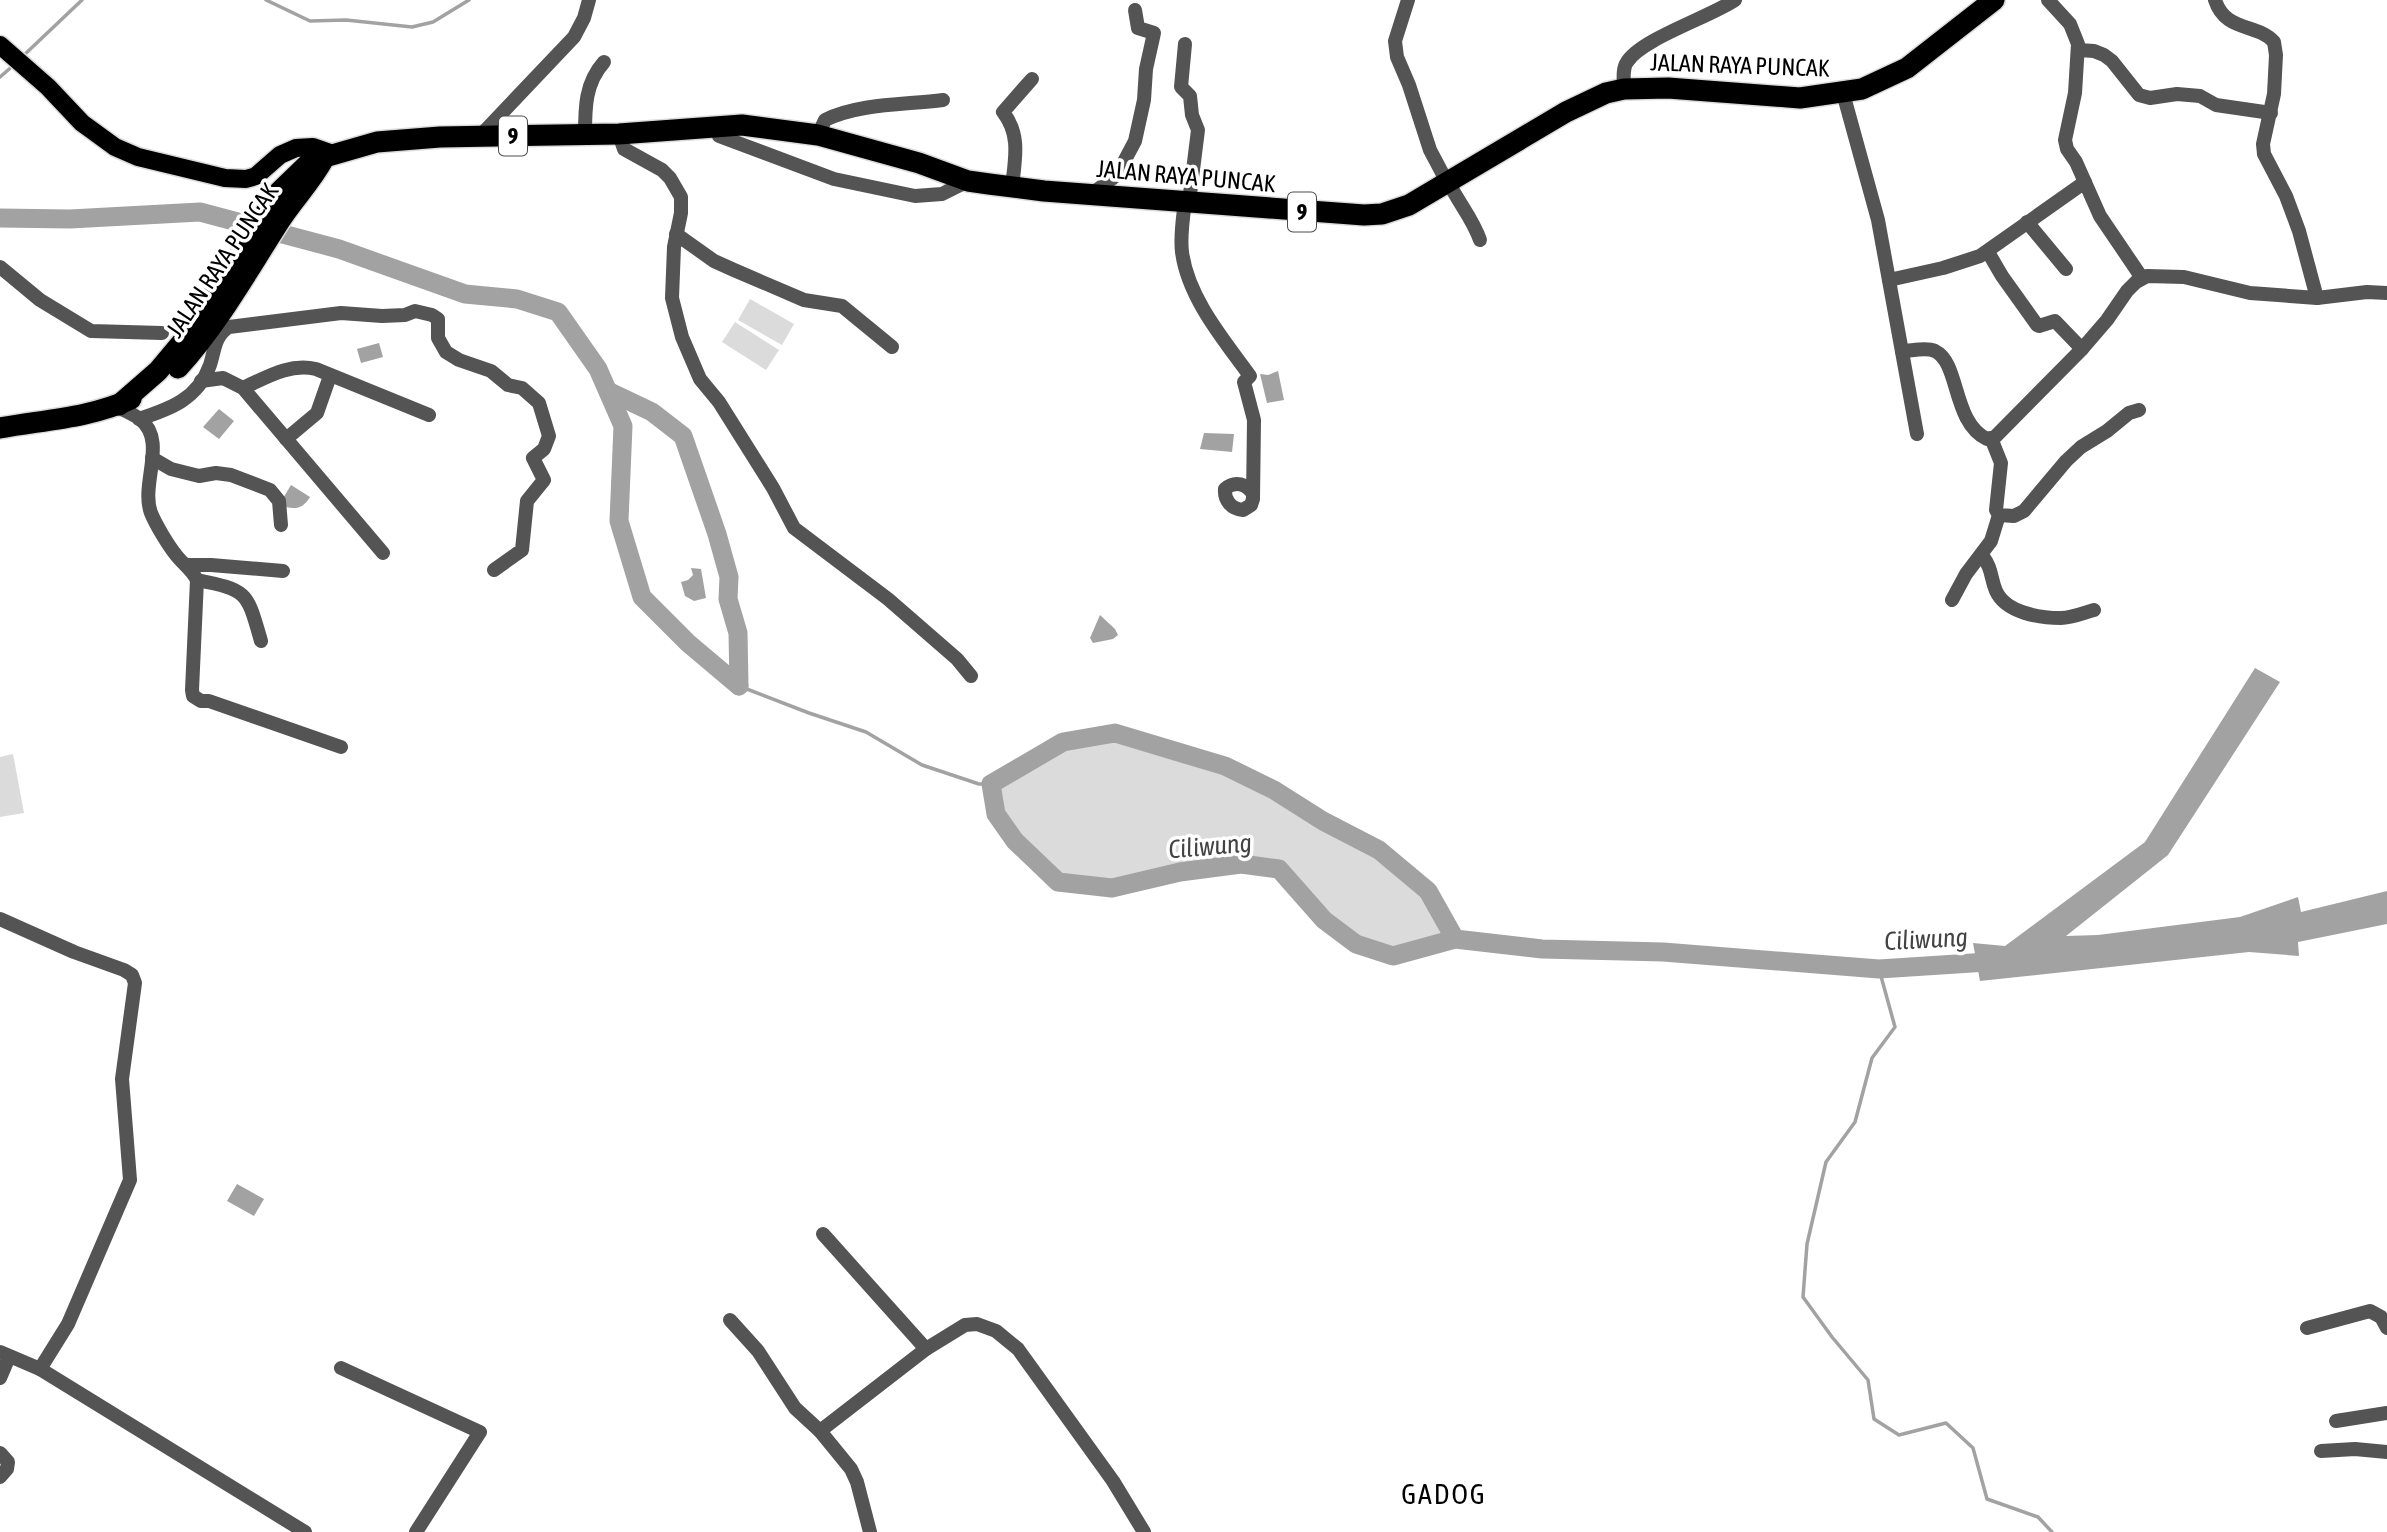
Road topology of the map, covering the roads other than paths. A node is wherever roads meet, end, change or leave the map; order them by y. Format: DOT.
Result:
graph roads {
  1 [pos="589,0"];
  2 [pos="1408,0"];
  3 [pos="1735,0"];
  4 [pos="1994,0"];
  5 [pos="2048,0"];
  6 [pos="2215,0"];
  7 [pos="1135,10"];
  8 [pos="1185,44"];
  9 [pos="1,46"];
  10 [pos="2079,50"];
  11 [pos="604,62"];
  12 [pos="1031,79"];
  13 [pos="1624,89"];
  14 [pos="1843,93"];
  15 [pos="943,100"];
  16 [pos="2271,113"];
  17 [pos="619,134"];
  18 [pos="585,135"];
  19 [pos="818,135"];
  20 [pos="479,136"];
  21 [pos="719,136"];
  22 [pos="322,160"];
  23 [pos="968,181"];
  24 [pos="2085,182"];
  25 [pos="1448,183"];
  26 [pos="1012,187"];
  27 [pos="1090,195"];
  28 [pos="1187,202"];
  29 [pos="2028,222"];
  30 [pos="676,234"];
  31 [pos="1480,240"];
  32 [pos="1988,252"];
  33 [pos="0,267"];
  34 [pos="2066,269"];
  35 [pos="2142,278"];
  36 [pos="1889,280"];
  37 [pos="2387,293"];
  38 [pos="2317,298"];
  39 [pos="162,333"];
  40 [pos="892,347"];
  41 [pos="2082,349"];
  42 [pos="1902,351"];
  43 [pos="330,376"];
  44 [pos="201,381"];
  45 [pos="243,388"];
  46 [pos="125,400"];
  47 [pos="2139,410"];
  48 [pos="429,415"];
  49 [pos="139,419"];
  50 [pos="0,428"];
  51 [pos="1917,434"];
  52 [pos="286,439"];
  53 [pos="1991,439"];
  54 [pos="152,458"];
  55 [pos="1253,494"];
  56 [pos="1999,515"];
  57 [pos="281,525"];
  58 [pos="383,553"];
  59 [pos="1982,555"];
  60 [pos="186,565"];
  61 [pos="494,570"];
  62 [pos="283,571"];
  63 [pos="197,580"];
  64 [pos="1952,600"];
  65 [pos="2094,610"];
  66 [pos="261,641"];
  67 [pos="971,676"];
  68 [pos="341,747"];
  69 [pos="0,919"];
  70 [pos="823,1234"];
  71 [pos="730,1320"];
  72 [pos="2307,1328"];
  73 [pos="2387,1328"];
  74 [pos="926,1349"];
  75 [pos="4,1354"];
  76 [pos="341,1368"];
  77 [pos="40,1369"];
  78 [pos="0,1378"];
  79 [pos="2387,1413"];
  80 [pos="2336,1421"];
  81 [pos="820,1431"];
  82 [pos="2321,1451"];
  83 [pos="2387,1452"];
  84 [pos="0,1453"];
  85 [pos="0,1477"];
  86 [pos="305,1532"];
  87 [pos="416,1532"];
  88 [pos="870,1532"];
  89 [pos="1143,1532"];
  1 -- 20 [label="street"];
  2 -- 25 [label="street"];
  3 -- 13 [label="street"];
  4 -- 14 [label="highway, JALAN RAYA PUNCAK / 9"];
  5 -- 10 [label="street"];
  6 -- 16 [label="street"];
  7 -- 27 [label="street"];
  8 -- 28 [label="street"];
  9 -- 22 [label="main road"];
  10 -- 16 [label="street"];
  10 -- 24 [label="street"];
  11 -- 18 [label="street"];
  12 -- 26 [label="street"];
  13 -- 14 [label="highway, JALAN RAYA PUNCAK / 9"];
  13 -- 25 [label="highway, JALAN RAYA PUNCAK / 9"];
  14 -- 36 [label="street"];
  15 -- 19 [label="street"];
  16 -- 38 [label="street"];
  17 -- 18 [label="highway, JALAN RAYA PUNCAK / 9"];
  17 -- 19 [label="highway, JALAN RAYA PUNCAK / 9"];
  17 -- 30 [label="street"];
  18 -- 20 [label="highway, JALAN RAYA PUNCAK / 9"];
  19 -- 23 [label="highway, JALAN RAYA PUNCAK / 9"];
  20 -- 22 [label="highway, JALAN RAYA PUNCAK / 9"];
  21 -- 23 [label="street"];
  22 -- 46 [label="highway, JALAN RAYA PUNCAK / 9"];
  23 -- 26 [label="highway, JALAN RAYA PUNCAK / 9"];
  24 -- 29 [label="street"];
  24 -- 35 [label="street"];
  25 -- 28 [label="highway, JALAN RAYA PUNCAK / 9"];
  25 -- 31 [label="street"];
  26 -- 27 [label="highway, JALAN RAYA PUNCAK / 9"];
  27 -- 28 [label="highway, JALAN RAYA PUNCAK / 9"];
  28 -- 55 [label="street"];
  29 -- 32 [label="street"];
  29 -- 34 [label="street"];
  30 -- 40 [label="street"];
  30 -- 67 [label="street"];
  32 -- 36 [label="street"];
  32 -- 41 [label="street"];
  33 -- 39 [label="street"];
  35 -- 38 [label="street"];
  35 -- 41 [label="street"];
  36 -- 42 [label="street"];
  37 -- 38 [label="street"];
  41 -- 53 [label="street"];
  42 -- 51 [label="street"];
  42 -- 53 [label="street"];
  43 -- 45 [label="street"];
  43 -- 48 [label="street"];
  43 -- 52 [label="street"];
  44 -- 45 [label="street"];
  44 -- 49 [label="street"];
  44 -- 61 [label="street"];
  45 -- 52 [label="street"];
  46 -- 49 [label="street"];
  46 -- 50 [label="highway"];
  47 -- 56 [label="street"];
  49 -- 54 [label="street"];
  52 -- 58 [label="street"];
  53 -- 56 [label="street"];
  54 -- 57 [label="street"];
  54 -- 60 [label="street"];
  56 -- 59 [label="street"];
  59 -- 64 [label="street"];
  59 -- 65 [label="street"];
  60 -- 62 [label="street"];
  60 -- 63 [label="street"];
  63 -- 66 [label="street"];
  63 -- 68 [label="street"];
  69 -- 77 [label="street"];
  70 -- 74 [label="street"];
  71 -- 81 [label="street"];
  72 -- 73 [label="street"];
  74 -- 81 [label="street"];
  74 -- 89 [label="street"];
  75 -- 77 [label="street"];
  75 -- 78 [label="street"];
  76 -- 87 [label="street"];
  77 -- 86 [label="street"];
  79 -- 80 [label="street"];
  81 -- 88 [label="street"];
  82 -- 83 [label="street"];
  84 -- 85 [label="street"];
}
